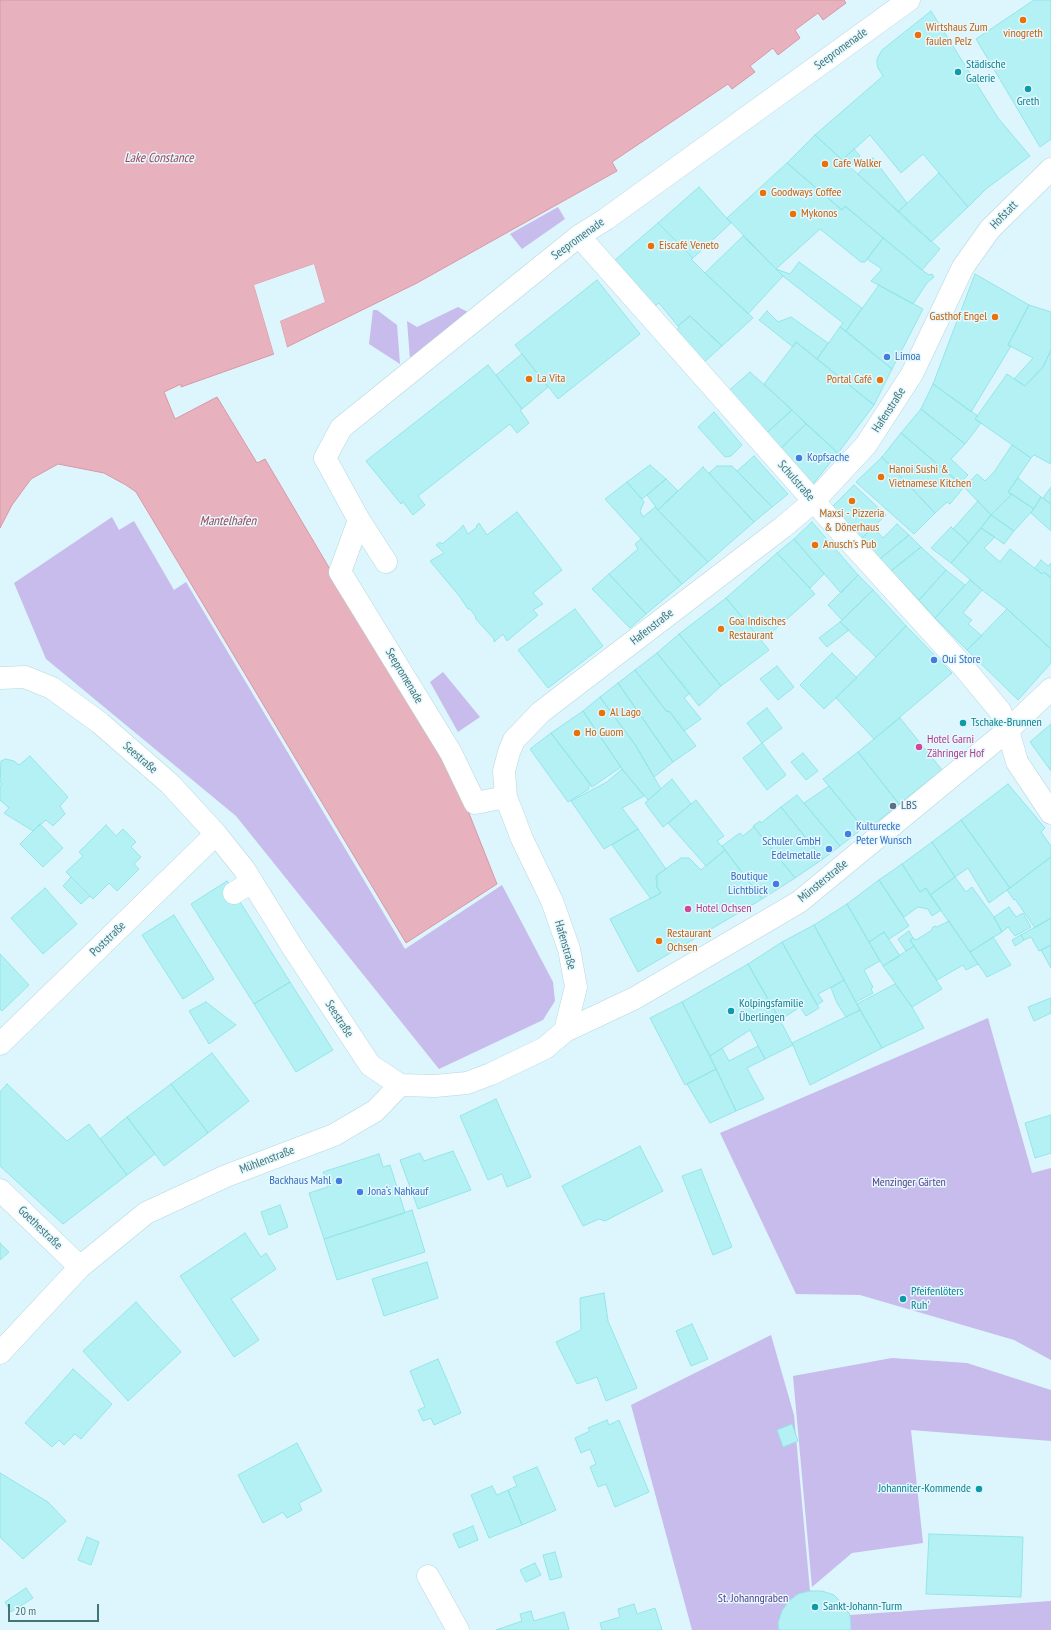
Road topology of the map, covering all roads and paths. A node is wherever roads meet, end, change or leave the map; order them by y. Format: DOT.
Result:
graph roads {
  1 [pos="909,0"];
  2 [pos="1049,173"];
  3 [pos="580,236"];
  4 [pos="963,267"];
  5 [pos="814,501"];
  6 [pos="359,520"];
  7 [pos="386,562"];
  8 [pos="0,678"];
  9 [pos="1051,689"];
  10 [pos="1008,730"];
  11 [pos="506,797"];
  12 [pos="1051,813"];
  13 [pos="216,834"];
  14 [pos="565,1031"];
  15 [pos="0,1044"];
  16 [pos="400,1085"];
  17 [pos="0,1190"];
  18 [pos="80,1267"];
  19 [pos="0,1353"];
  20 [pos="428,1576"];
  21 [pos="458,1630"];
  1 -- 3 [label="street, Seepromenade"];
  2 -- 4 [label="street, Hofstatt"];
  3 -- 5 [label="street, Schulstraße"];
  3 -- 6 [label="street, Seepromenade"];
  4 -- 5 [label="street, Hafenstraße"];
  5 -- 10 [label="street, Schulstraße"];
  5 -- 11 [label="street, Hafenstraße"];
  6 -- 7 [label="street, Seepromenade"];
  6 -- 11 [label="street, Seepromenade"];
  8 -- 13 [label="street, Seestraße"];
  9 -- 10 [label="street, Münsterstraße"];
  10 -- 12 [label="street, Schulstraße"];
  10 -- 14 [label="street, Münsterstraße"];
  11 -- 14 [label="street, Hafenstraße"];
  13 -- 15 [label="street, Poststraße"];
  13 -- 16 [label="street, Seestraße"];
  14 -- 16 [label="street"];
  16 -- 18 [label="street, Mühlenstraße"];
  17 -- 18 [label="street, Goethestraße"];
  18 -- 19 [label="street, Mühlenstraße"];
  20 -- 21 [label="street"];
}
